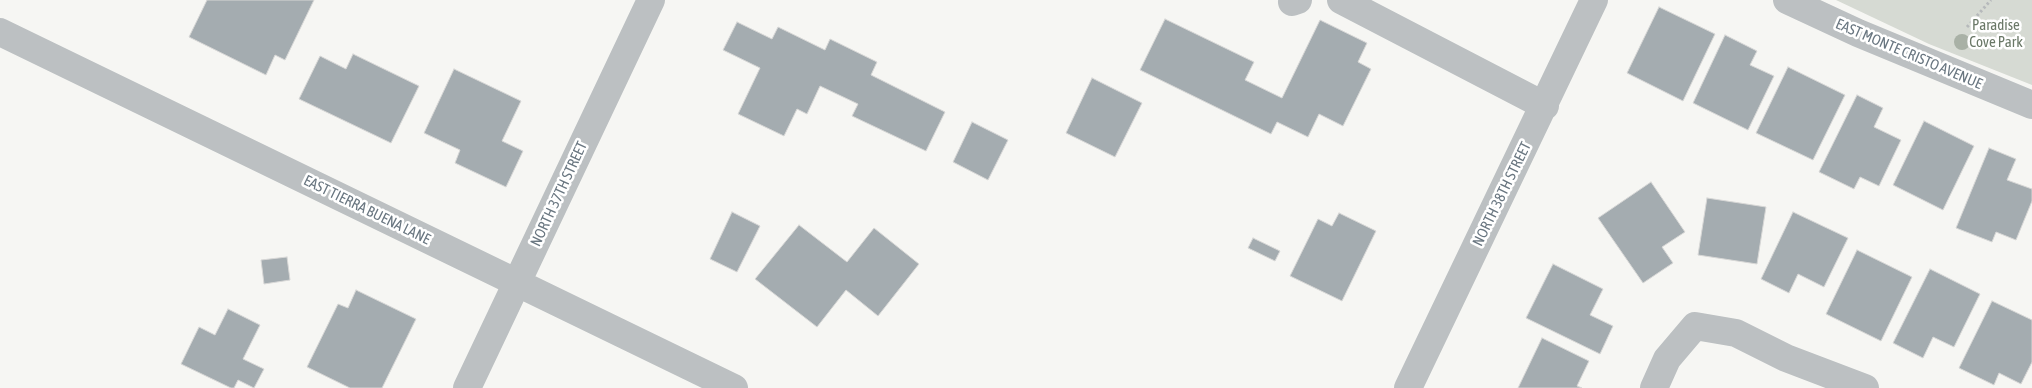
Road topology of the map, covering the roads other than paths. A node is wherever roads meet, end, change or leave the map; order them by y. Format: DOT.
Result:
graph roads {
  1 [pos="651,0"];
  2 [pos="1341,0"];
  3 [pos="1594,0"];
  4 [pos="1787,0"];
  5 [pos="0,32"];
  6 [pos="2032,105"];
  7 [pos="1545,106"];
  8 [pos="517,283"];
  9 [pos="467,388"];
  10 [pos="734,388"];
  11 [pos="1408,388"];
  12 [pos="1654,388"];
  13 [pos="1865,388"];
  1 -- 8 [label="street, NORTH 37TH STREET"];
  2 -- 7 [label="street"];
  3 -- 7 [label="street, NORTH 38TH STREET"];
  4 -- 6 [label="street, EAST MONTE CRISTO AVENUE"];
  5 -- 8 [label="street, EAST TIERRA BUENA LANE"];
  7 -- 11 [label="street, NORTH 38TH STREET"];
  8 -- 9 [label="street, NORTH 37TH STREET"];
  8 -- 10 [label="street, EAST TIERRA BUENA LANE"];
  12 -- 13 [label="street"];
}
